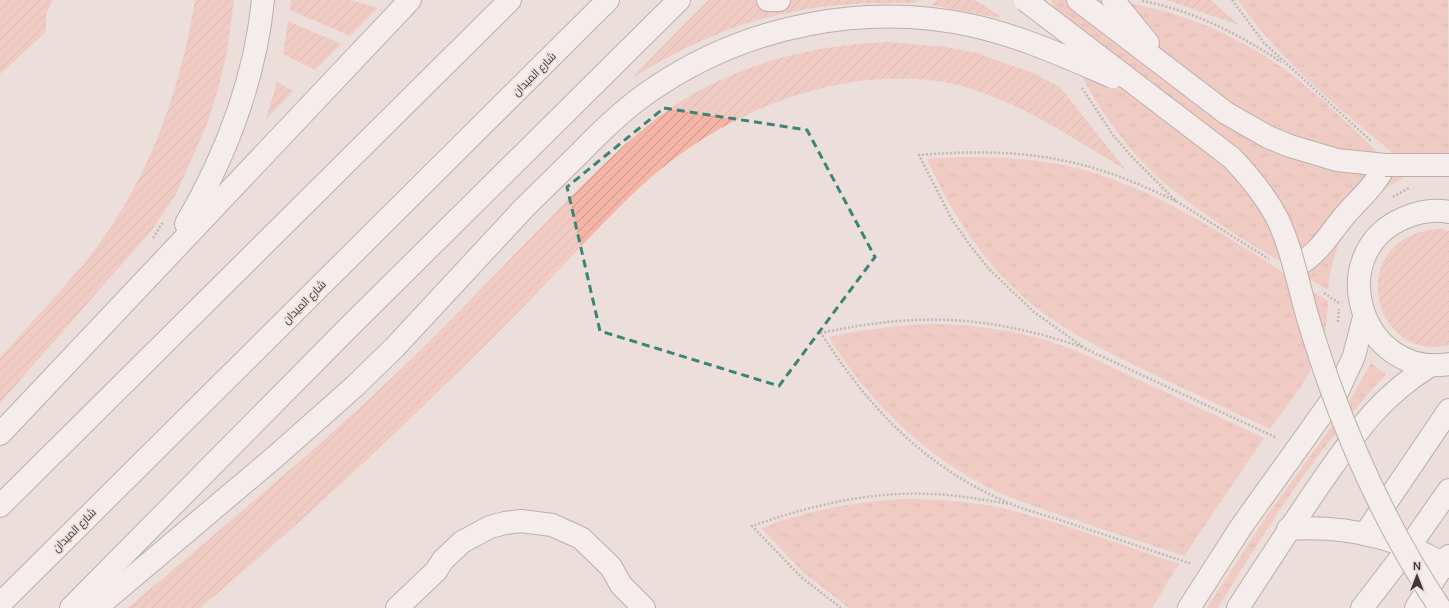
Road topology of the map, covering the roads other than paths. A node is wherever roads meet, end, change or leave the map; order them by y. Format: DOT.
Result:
graph roads {
  1 [pos="263,0"];
  2 [pos="410,0"];
  3 [pos="510,0"];
  4 [pos="608,0"];
  5 [pos="678,0"];
  6 [pos="768,0"];
  7 [pos="779,0"];
  8 [pos="1025,0"];
  9 [pos="1078,0"];
  10 [pos="1113,0"];
  11 [pos="1168,69"];
  12 [pos="1144,90"];
  13 [pos="1385,165"];
  14 [pos="1449,165"];
  15 [pos="1448,211"];
  16 [pos="168,255"];
  17 [pos="1295,267"];
  18 [pos="1364,317"];
  19 [pos="1440,365"];
  20 [pos="1449,410"];
  21 [pos="0,434"];
  22 [pos="1449,490"];
  23 [pos="0,506"];
  24 [pos="1288,529"];
  25 [pos="1365,534"];
  26 [pos="1409,547"];
  27 [pos="1447,562"];
  28 [pos="0,604"];
  29 [pos="71,608"];
  30 [pos="96,608"];
  31 [pos="398,608"];
  32 [pos="644,608"];
  33 [pos="1189,608"];
  34 [pos="1238,608"];
  35 [pos="1362,608"];
  36 [pos="1416,608"];
  37 [pos="1440,608"];
  1 -- 16 [label="main road"];
  2 -- 16 [label="main road"];
  3 -- 23 [label="main road"];
  4 -- 28 [label="main road, شارع الميدان"];
  5 -- 29 [label="main road"];
  6 -- 7 [label="main road"];
  8 -- 12 [label="main road, bridge"];
  9 -- 11 [label="main road"];
  10 -- 11 [label="main road"];
  11 -- 13 [label="main road"];
  12 -- 17 [label="main road, bridge"];
  12 -- 30 [label="main road, bridge"];
  13 -- 14 [label="main road, bridge"];
  13 -- 17 [label="main road"];
  15 -- 18 [label="main road"];
  16 -- 21 [label="main road"];
  17 -- 37 [label="main road, bridge"];
  18 -- 19 [label="main road"];
  18 -- 33 [label="main road"];
  19 -- 24 [label="main road"];
  20 -- 25 [label="main road"];
  22 -- 26 [label="main road"];
  24 -- 25 [label="main road"];
  24 -- 34 [label="main road"];
  25 -- 26 [label="main road"];
  26 -- 27 [label="main road"];
  26 -- 35 [label="main road"];
  27 -- 36 [label="main road"];
  31 -- 32 [label="main road"];
}
